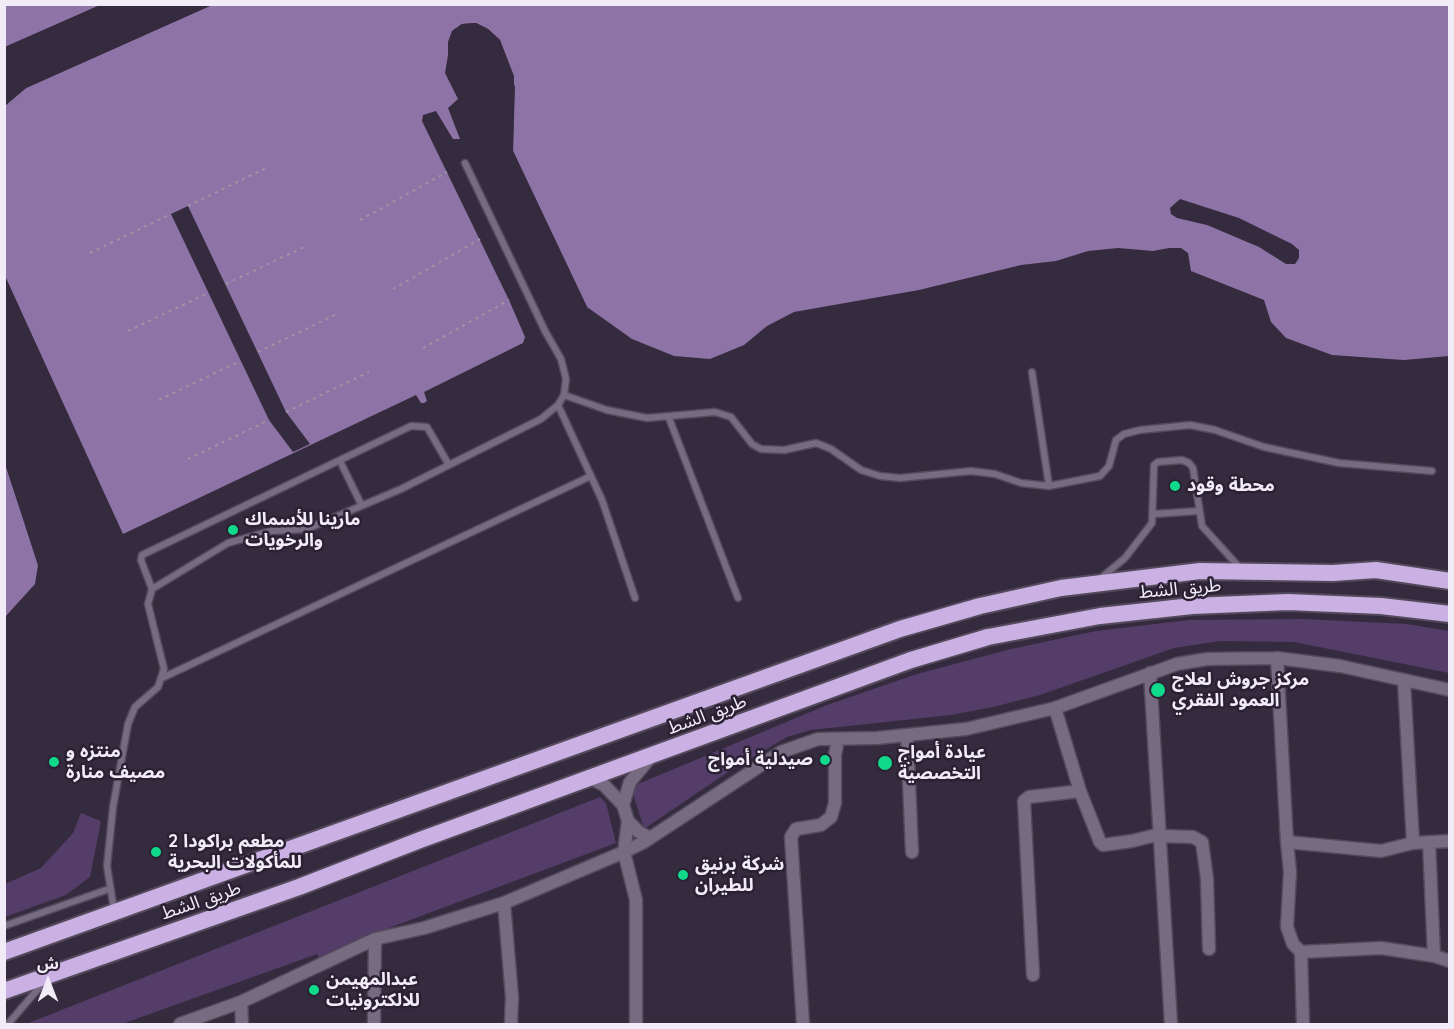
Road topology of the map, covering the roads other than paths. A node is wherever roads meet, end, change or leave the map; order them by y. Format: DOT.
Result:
graph roads {
  1 [pos="465,163"];
  2 [pos="1032,372"];
  3 [pos="564,395"];
  4 [pos="558,405"];
  5 [pos="669,418"];
  6 [pos="340,461"];
  7 [pos="449,465"];
  8 [pos="1432,471"];
  9 [pos="591,476"];
  10 [pos="1049,486"];
  11 [pos="361,504"];
  12 [pos="1198,511"];
  13 [pos="1154,514"];
  14 [pos="1242,571"];
  15 [pos="1449,580"];
  16 [pos="1092,584"];
  17 [pos="152,589"];
  18 [pos="636,598"];
  19 [pos="738,598"];
  20 [pos="1449,614"];
  21 [pos="1277,658"];
  22 [pos="1150,673"];
  23 [pos="162,678"];
  24 [pos="1404,681"];
  25 [pos="1449,690"];
  26 [pos="1055,708"];
  27 [pos="907,735"];
  28 [pos="838,739"];
  29 [pos="655,754"];
  30 [pos="590,778"];
  31 [pos="1080,791"];
  32 [pos="623,805"];
  33 [pos="628,821"];
  34 [pos="1160,835"];
  35 [pos="650,838"];
  36 [pos="1449,841"];
  37 [pos="1287,842"];
  38 [pos="1429,842"];
  39 [pos="1413,843"];
  40 [pos="624,852"];
  41 [pos="912,852"];
  42 [pos="109,889"];
  43 [pos="504,903"];
  44 [pos="115,913"];
  45 [pos="4,926"];
  46 [pos="375,939"];
  47 [pos="1209,949"];
  48 [pos="4,952"];
  49 [pos="1301,952"];
  50 [pos="1434,956"];
  51 [pos="1449,961"];
  52 [pos="50,975"];
  53 [pos="1033,975"];
  54 [pos="4,991"];
  55 [pos="241,1002"];
  56 [pos="8,1024"];
  57 [pos="180,1024"];
  58 [pos="242,1024"];
  59 [pos="374,1024"];
  60 [pos="511,1024"];
  61 [pos="636,1024"];
  62 [pos="803,1024"];
  63 [pos="1171,1024"];
  64 [pos="1303,1024"];
  1 -- 3 [label="lane"];
  2 -- 10 [label="lane"];
  3 -- 4 [label="lane"];
  3 -- 5 [label="lane"];
  4 -- 7 [label="lane"];
  4 -- 9 [label="lane"];
  5 -- 10 [label="lane"];
  5 -- 19 [label="lane"];
  6 -- 7 [label="lane"];
  6 -- 11 [label="lane"];
  6 -- 17 [label="lane"];
  7 -- 11 [label="lane"];
  8 -- 10 [label="lane"];
  9 -- 18 [label="lane"];
  9 -- 23 [label="lane"];
  11 -- 17 [label="lane"];
  12 -- 13 [label="lane"];
  12 -- 13 [label="lane"];
  12 -- 14 [label="lane"];
  13 -- 16 [label="lane"];
  14 -- 15 [label="highway, طريق الشط"];
  14 -- 16 [label="highway, طريق الشط"];
  16 -- 44 [label="highway, طريق الشط"];
  17 -- 23 [label="lane"];
  20 -- 29 [label="highway, طريق الشط"];
  21 -- 22 [label="street"];
  21 -- 24 [label="street"];
  21 -- 37 [label="street"];
  22 -- 26 [label="street"];
  22 -- 34 [label="street"];
  23 -- 42 [label="lane"];
  24 -- 25 [label="street"];
  24 -- 39 [label="street"];
  26 -- 27 [label="street"];
  26 -- 31 [label="street"];
  27 -- 28 [label="street"];
  27 -- 41 [label="street"];
  28 -- 35 [label="street"];
  28 -- 62 [label="street"];
  29 -- 30 [label="highway, طريق الشط"];
  29 -- 32 [label="street"];
  30 -- 32 [label="street"];
  30 -- 52 [label="highway, طريق الشط"];
  31 -- 34 [label="street"];
  31 -- 53 [label="street"];
  32 -- 33 [label="street"];
  33 -- 35 [label="street"];
  33 -- 40 [label="street"];
  34 -- 47 [label="street"];
  34 -- 63 [label="street"];
  35 -- 40 [label="street"];
  36 -- 38 [label="street"];
  37 -- 39 [label="street"];
  37 -- 49 [label="street"];
  38 -- 39 [label="street"];
  38 -- 50 [label="street"];
  40 -- 43 [label="street"];
  40 -- 61 [label="street"];
  42 -- 44 [label="lane"];
  42 -- 45 [label="lane"];
  43 -- 46 [label="street"];
  43 -- 60 [label="street"];
  44 -- 48 [label="highway, طريق الشط"];
  46 -- 55 [label="street"];
  46 -- 59 [label="street"];
  49 -- 50 [label="street"];
  49 -- 64 [label="street"];
  50 -- 51 [label="street"];
  52 -- 54 [label="highway, طريق الشط"];
  52 -- 56 [label="lane"];
  55 -- 57 [label="street"];
  55 -- 58 [label="street"];
}
